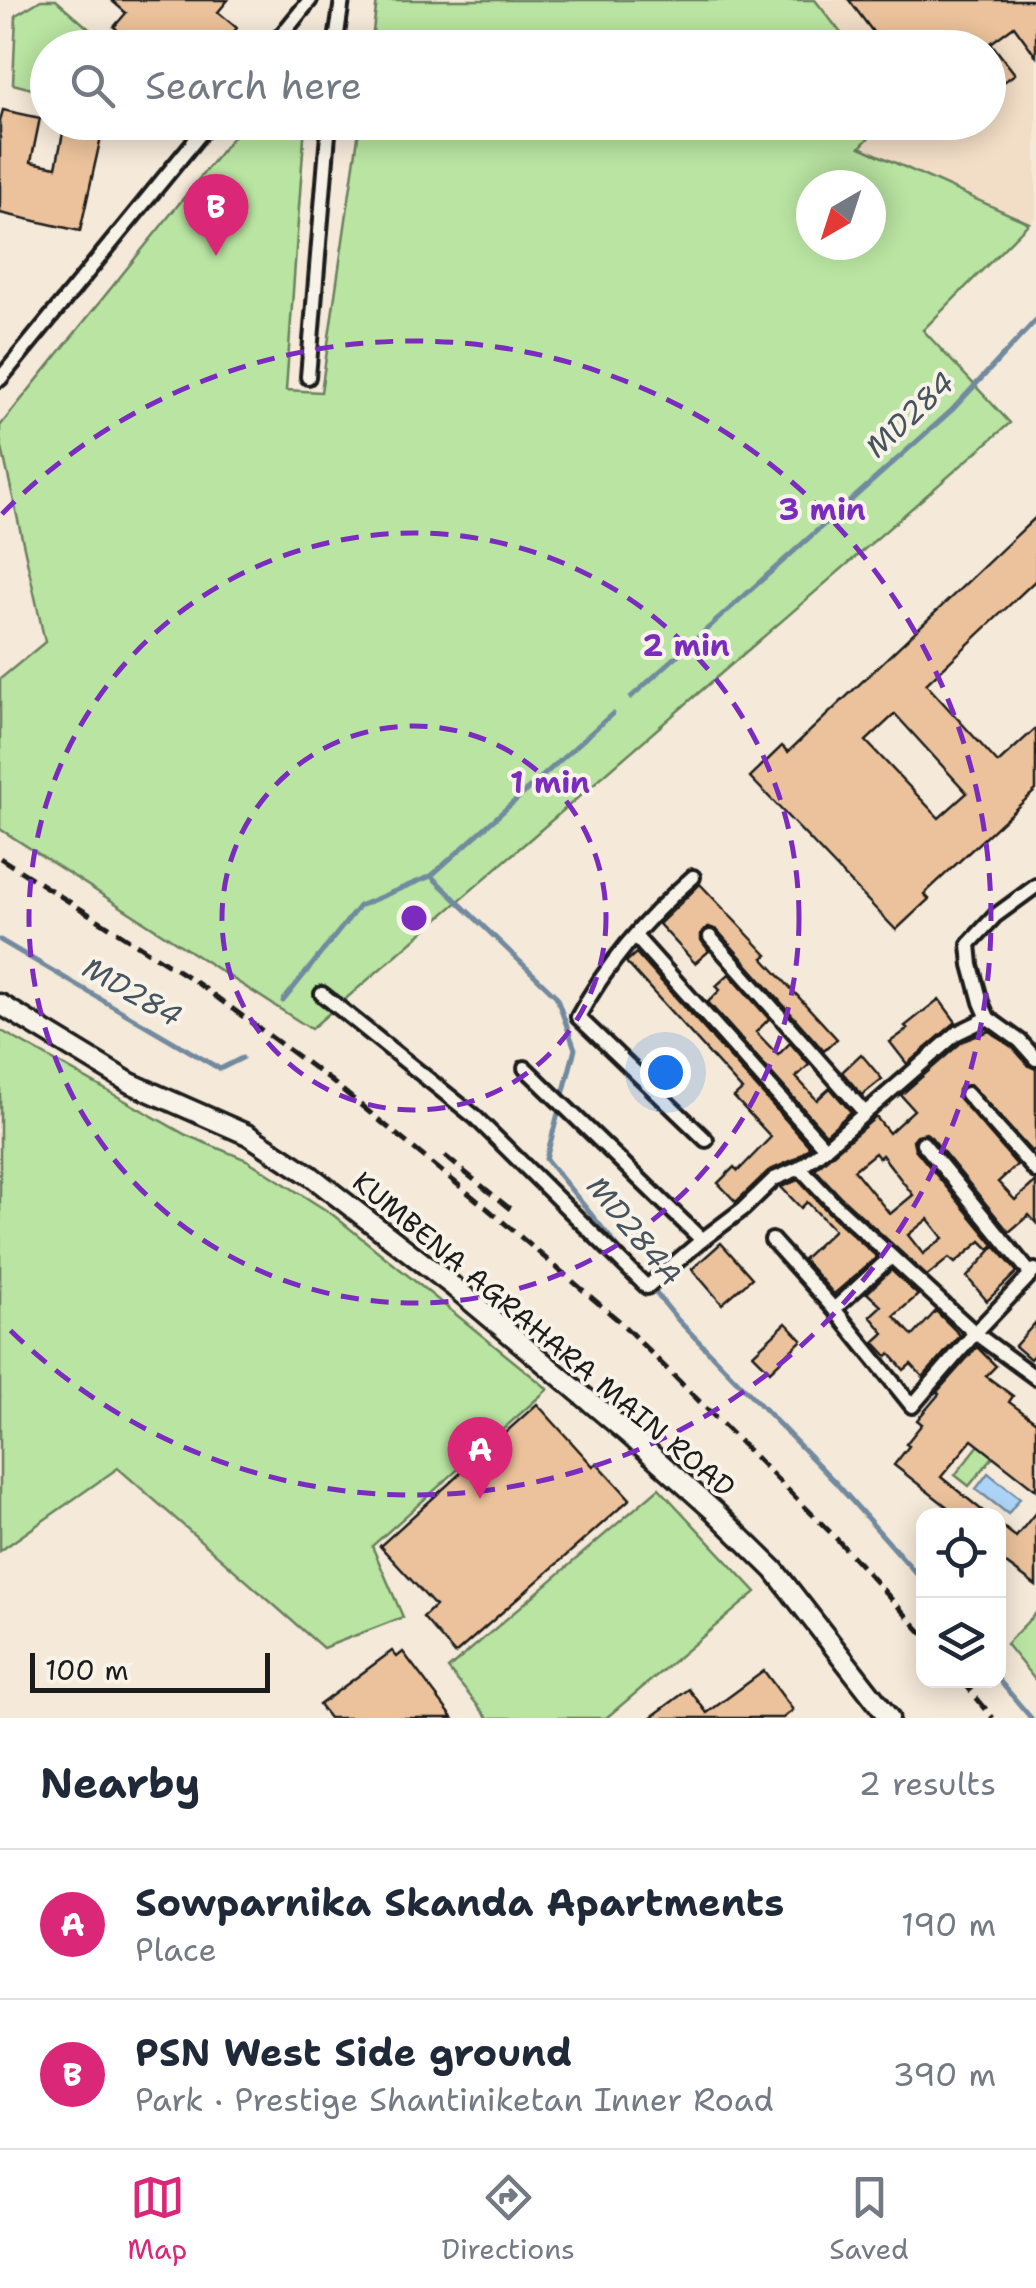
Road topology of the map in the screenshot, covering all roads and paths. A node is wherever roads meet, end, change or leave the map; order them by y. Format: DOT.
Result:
graph roads {
  1 [pos="310,0"];
  2 [pos="342,0"];
  3 [pos="286,30"];
  4 [pos="338,30"];
  5 [pos="195,140"];
  6 [pos="328,140"];
  7 [pos="308,377"];
  8 [pos="0,379"];
  9 [pos="693,877"];
  10 [pos="1036,886"];
  11 [pos="635,936"];
  12 [pos="710,937"];
  13 [pos="322,994"];
  14 [pos="0,1004"];
  15 [pos="988,1018"];
  16 [pos="1036,1059"];
  17 [pos="525,1068"];
  18 [pos="967,1094"];
  19 [pos="865,1113"];
  20 [pos="706,1140"];
  21 [pos="923,1143"];
  22 [pos="825,1148"];
  23 [pos="800,1168"];
  24 [pos="1036,1171"];
  25 [pos="702,1240"];
  26 [pos="772,1240"];
  27 [pos="891,1257"];
  28 [pos="1034,1272"];
  29 [pos="834,1308"];
  30 [pos="975,1333"];
  31 [pos="1033,1370"];
  32 [pos="889,1718"];
  1 -- 3 [label="street"];
  2 -- 4 [label="street"];
  5 -- 8 [label="street"];
  6 -- 7 [label="street"];
  9 -- 11 [label="street"];
  10 -- 15 [label="street"];
  11 -- 20 [label="street"];
  11 -- 22 [label="street"];
  12 -- 19 [label="street"];
  13 -- 25 [label="street"];
  14 -- 32 [label="street, KUMBENA AGRAHARA MAIN ROAD"];
  15 -- 16 [label="street"];
  15 -- 19 [label="street"];
  17 -- 25 [label="street"];
  18 -- 24 [label="street"];
  19 -- 22 [label="street"];
  21 -- 28 [label="street"];
  22 -- 23 [label="street"];
  23 -- 25 [label="street"];
  23 -- 27 [label="street"];
  26 -- 29 [label="street"];
  27 -- 29 [label="street"];
  27 -- 30 [label="street"];
  28 -- 30 [label="street"];
  29 -- 30 [label="street"];
  30 -- 31 [label="street"];
}
